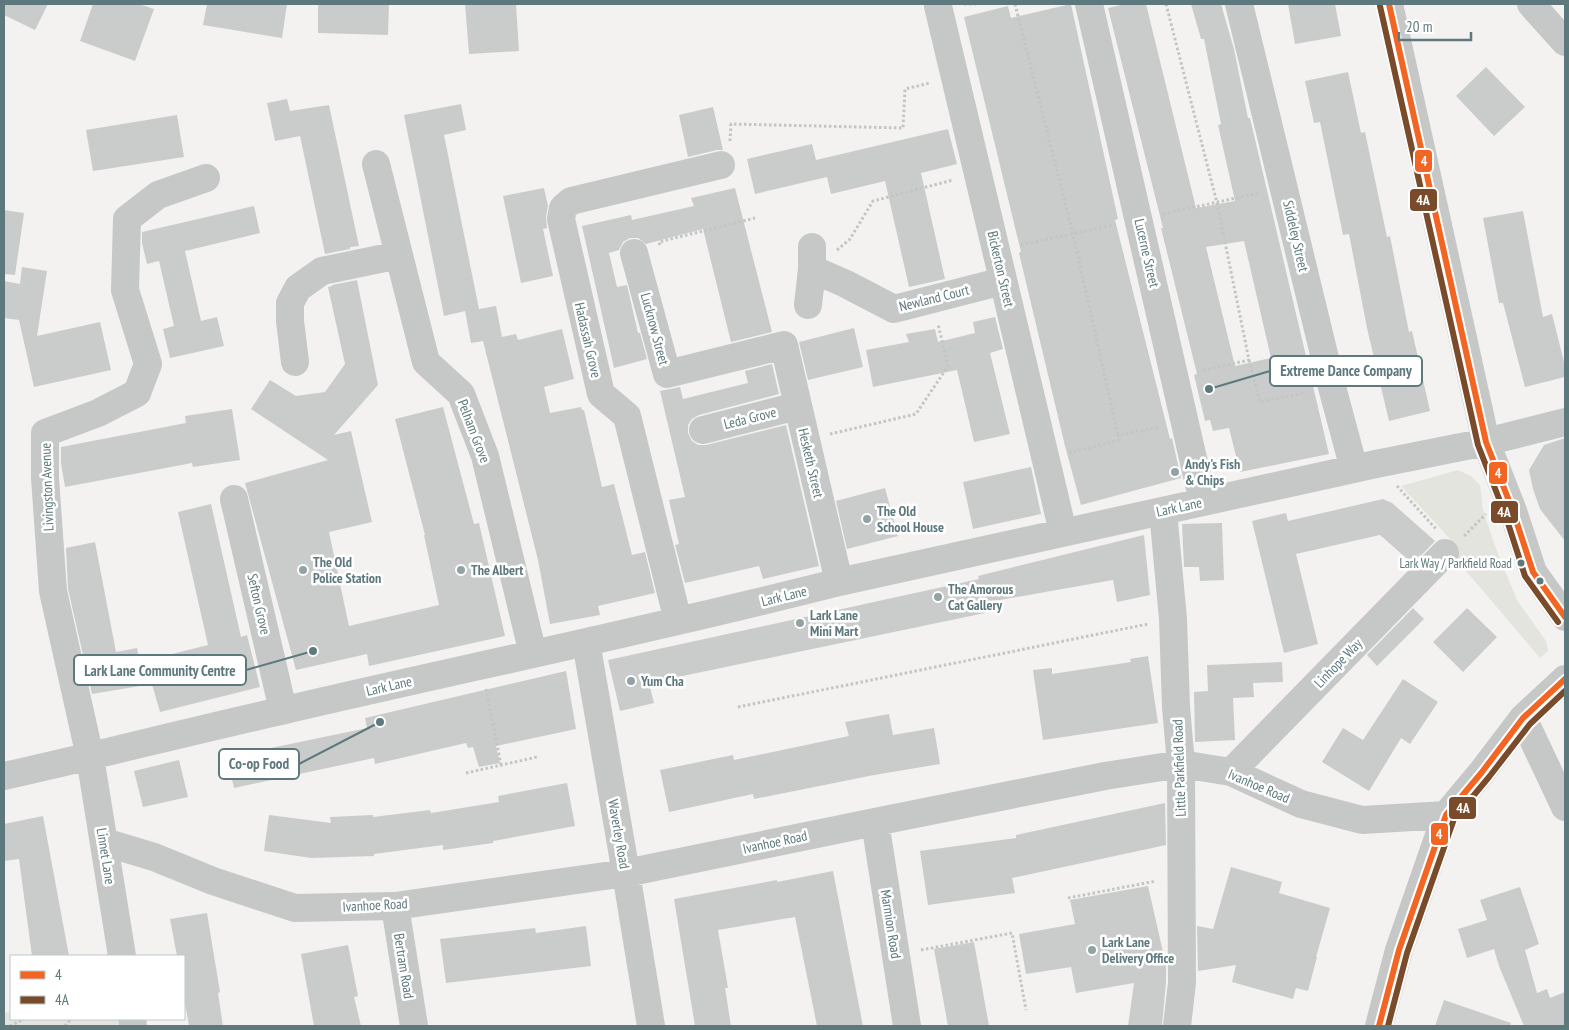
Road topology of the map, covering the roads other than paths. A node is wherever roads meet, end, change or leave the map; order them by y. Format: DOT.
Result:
graph roads {
  1 [pos="1089,4"];
  2 [pos="1239,4"];
  3 [pos="1388,4"];
  4 [pos="1531,4"];
  5 [pos="938,6"];
  6 [pos="1565,42"];
  7 [pos="726,154"];
  8 [pos="376,164"];
  9 [pos="206,178"];
  10 [pos="647,251"];
  11 [pos="399,255"];
  12 [pos="1003,280"];
  13 [pos="808,305"];
  14 [pos="784,344"];
  15 [pos="295,362"];
  16 [pos="797,406"];
  17 [pos="1565,422"];
  18 [pos="703,430"];
  19 [pos="1486,442"];
  20 [pos="1365,466"];
  21 [pos="234,498"];
  22 [pos="1203,502"];
  23 [pos="1163,511"];
  24 [pos="1063,532"];
  25 [pos="1446,553"];
  26 [pos="839,582"];
  27 [pos="1565,616"];
  28 [pos="678,620"];
  29 [pos="586,642"];
  30 [pos="533,654"];
  31 [pos="1565,679"];
  32 [pos="283,710"];
  33 [pos="1523,718"];
  34 [pos="90,757"];
  35 [pos="1180,764"];
  36 [pos="1231,772"];
  37 [pos="4,776"];
  38 [pos="1565,807"];
  39 [pos="1446,815"];
  40 [pos="875,822"];
  41 [pos="104,842"];
  42 [pos="626,873"];
  43 [pos="395,906"];
  44 [pos="122,955"];
  45 [pos="414,1026"];
  46 [pos="651,1026"];
  47 [pos="908,1026"];
  48 [pos="1178,1026"];
  49 [pos="1379,1026"];
  1 -- 22 [label="street, Lucerne Street"];
  2 -- 20 [label="street, Siddeley Street"];
  3 -- 19 [label="street"];
  4 -- 6 [label="street"];
  5 -- 12 [label="street, Bickerton Street"];
  7 -- 28 [label="street, Hadassah Grove"];
  8 -- 11 [label="street, Pelham Grove"];
  9 -- 34 [label="street, Livingston Avenue"];
  10 -- 14 [label="street, Lucknow Street"];
  11 -- 15 [label="street"];
  11 -- 30 [label="street, Pelham Grove"];
  12 -- 13 [label="street, Newland Court"];
  12 -- 24 [label="street, Bickerton Street"];
  14 -- 16 [label="street, Hesketh Street"];
  16 -- 18 [label="street, Leda Grove"];
  16 -- 26 [label="street, Hesketh Street"];
  17 -- 19 [label="street, Lark Lane"];
  19 -- 20 [label="street, Lark Lane"];
  19 -- 27 [label="street"];
  20 -- 22 [label="street, Lark Lane"];
  21 -- 32 [label="street, Sefton Grove"];
  22 -- 23 [label="street, Lark Lane"];
  23 -- 24 [label="street, Lark Lane"];
  23 -- 35 [label="street, Little Parkfield Road"];
  24 -- 26 [label="street, Lark Lane"];
  25 -- 36 [label="street, Linhope Way"];
  26 -- 28 [label="street, Lark Lane"];
  28 -- 29 [label="street, Lark Lane"];
  29 -- 30 [label="street, Lark Lane"];
  29 -- 42 [label="street, Waverley Road"];
  30 -- 32 [label="street, Lark Lane"];
  31 -- 33 [label="street"];
  32 -- 34 [label="street, Lark Lane"];
  33 -- 38 [label="street"];
  33 -- 39 [label="street"];
  34 -- 37 [label="street, Lark Lane"];
  34 -- 41 [label="street, Linnet Lane"];
  35 -- 36 [label="street, Ivanhoe Road"];
  35 -- 40 [label="street, Ivanhoe Road"];
  35 -- 48 [label="street, Little Parkfield Road"];
  36 -- 39 [label="street, Ivanhoe Road"];
  39 -- 49 [label="street"];
  40 -- 42 [label="street, Ivanhoe Road"];
  40 -- 47 [label="street, Marmion Road"];
  41 -- 43 [label="street, Ivanhoe Road"];
  41 -- 44 [label="street, Linnet Lane"];
  42 -- 43 [label="street, Ivanhoe Road"];
  42 -- 46 [label="street, Waverley Road"];
  43 -- 45 [label="street, Bertram Road"];
}
